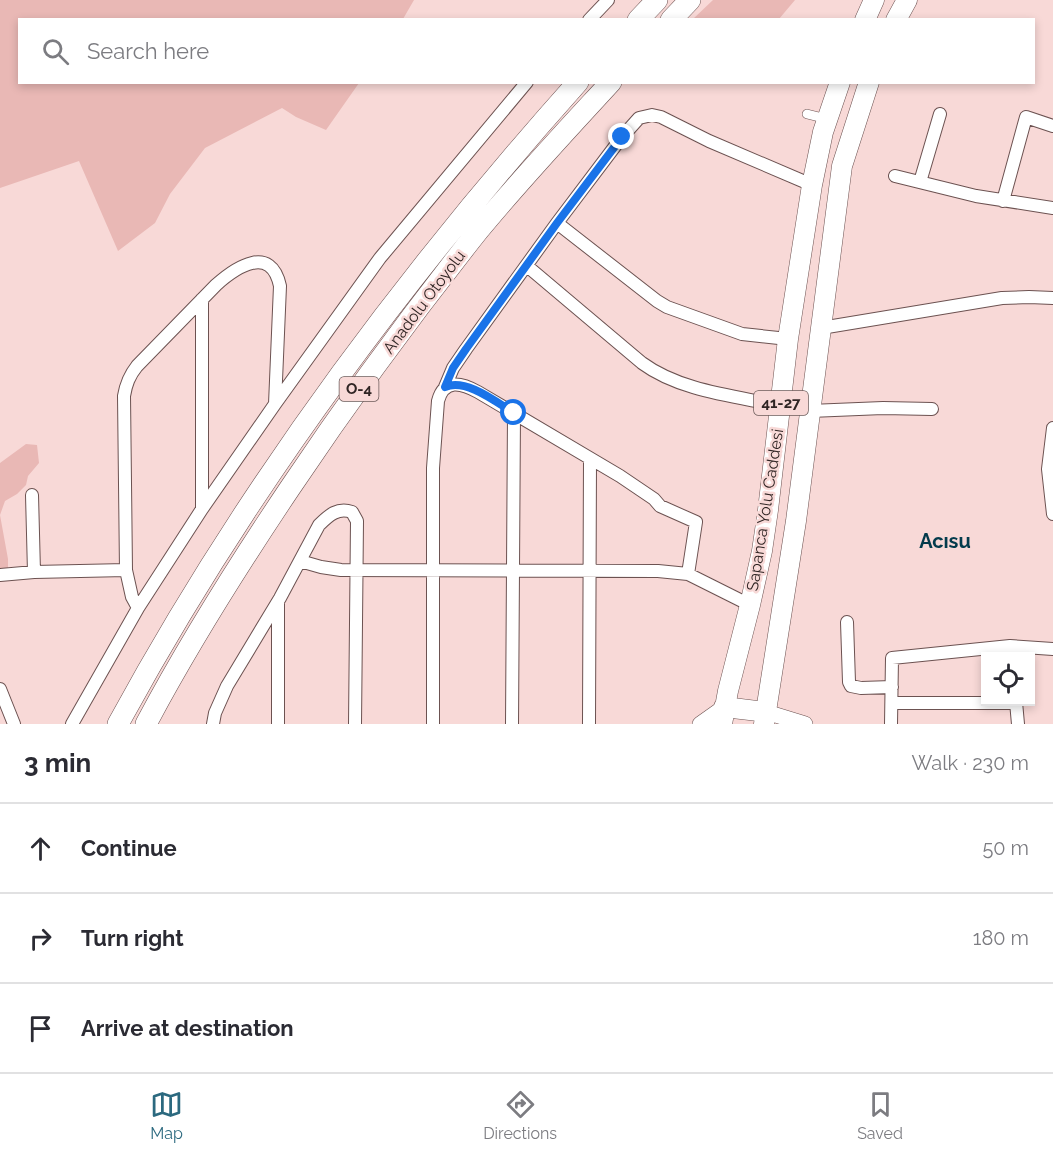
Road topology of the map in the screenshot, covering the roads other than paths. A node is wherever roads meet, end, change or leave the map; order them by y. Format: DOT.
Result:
graph roads {
  1 [pos="608,0"];
  2 [pos="657,0"];
  3 [pos="690,0"];
  4 [pos="874,0"];
  5 [pos="907,0"];
  6 [pos="591,18"];
  7 [pos="640,18"];
  8 [pos="673,18"];
  9 [pos="866,18"];
  10 [pos="897,18"];
  11 [pos="525,84"];
  12 [pos="576,84"];
  13 [pos="609,84"];
  14 [pos="839,84"];
  15 [pos="868,84"];
  16 [pos="807,114"];
  17 [pos="940,114"];
  18 [pos="827,120"];
  19 [pos="1053,126"];
  20 [pos="895,176"];
  21 [pos="920,182"];
  22 [pos="812,185"];
  23 [pos="1004,201"];
  24 [pos="1053,208"];
  25 [pos="557,223"];
  26 [pos="527,266"];
  27 [pos="1053,298"];
  28 [pos="202,299"];
  29 [pos="820,328"];
  30 [pos="788,339"];
  31 [pos="445,387"];
  32 [pos="275,404"];
  33 [pos="781,406"];
  34 [pos="932,409"];
  35 [pos="810,411"];
  36 [pos="514,413"];
  37 [pos="1053,428"];
  38 [pos="590,459"];
  39 [pos="32,495"];
  40 [pos="202,509"];
  41 [pos="1053,514"];
  42 [pos="300,561"];
  43 [pos="126,570"];
  44 [pos="357,570"];
  45 [pos="433,570"];
  46 [pos="512,571"];
  47 [pos="589,571"];
  48 [pos="34,572"];
  49 [pos="688,574"];
  50 [pos="0,575"];
  51 [pos="278,601"];
  52 [pos="750,604"];
  53 [pos="138,608"];
  54 [pos="847,622"];
  55 [pos="1053,649"];
  56 [pos="1010,651"];
  57 [pos="892,687"];
  58 [pos="0,689"];
  59 [pos="981,702"];
  60 [pos="892,703"];
  61 [pos="1016,706"];
  62 [pos="723,715"];
  63 [pos="765,718"];
  64 [pos="14,724"];
  65 [pos="72,724"];
  66 [pos="118,724"];
  67 [pos="146,724"];
  68 [pos="213,724"];
  69 [pos="278,724"];
  70 [pos="355,724"];
  71 [pos="433,724"];
  72 [pos="512,724"];
  73 [pos="589,724"];
  74 [pos="700,724"];
  75 [pos="805,724"];
  76 [pos="891,724"];
  77 [pos="1018,724"];
  1 -- 6 [label="street"];
  2 -- 7 [label="highway"];
  3 -- 8 [label="highway"];
  4 -- 9 [label="highway"];
  5 -- 10 [label="highway"];
  11 -- 32 [label="street"];
  12 -- 66 [label="highway, Anadolu Otoyolu / O-4"];
  13 -- 67 [label="highway, Anadolu Otoyolu / O-4"];
  14 -- 18 [label="highway, Sapanca Yolu Caddesi / 41-27"];
  15 -- 29 [label="highway, Sapanca Yolu Caddesi"];
  16 -- 18 [label="street"];
  17 -- 21 [label="street"];
  18 -- 22 [label="highway, Sapanca Yolu Caddesi / 41-27"];
  19 -- 23 [label="street"];
  20 -- 21 [label="street"];
  21 -- 23 [label="street"];
  22 -- 25 [label="street"];
  22 -- 30 [label="highway, Sapanca Yolu Caddesi / 41-27"];
  23 -- 24 [label="street"];
  25 -- 26 [label="street"];
  25 -- 30 [label="street"];
  26 -- 31 [label="street"];
  26 -- 33 [label="street"];
  27 -- 29 [label="street"];
  28 -- 32 [label="street"];
  28 -- 40 [label="street"];
  28 -- 43 [label="street"];
  29 -- 35 [label="highway, Sapanca Yolu Caddesi"];
  30 -- 33 [label="highway, Sapanca Yolu Caddesi / 41-27"];
  31 -- 36 [label="street"];
  31 -- 45 [label="street"];
  32 -- 40 [label="street"];
  33 -- 52 [label="highway, Sapanca Yolu Caddesi / 41-27"];
  34 -- 35 [label="street"];
  35 -- 63 [label="highway, Sapanca Yolu Caddesi"];
  36 -- 38 [label="street"];
  36 -- 46 [label="street"];
  37 -- 41 [label="street"];
  38 -- 47 [label="street"];
  38 -- 49 [label="street"];
  39 -- 48 [label="street"];
  40 -- 53 [label="street"];
  42 -- 44 [label="street"];
  42 -- 44 [label="street"];
  42 -- 51 [label="street"];
  43 -- 48 [label="street"];
  43 -- 53 [label="street"];
  44 -- 45 [label="street"];
  44 -- 70 [label="street"];
  45 -- 46 [label="street"];
  45 -- 71 [label="street"];
  46 -- 47 [label="street"];
  46 -- 72 [label="street"];
  47 -- 49 [label="street"];
  47 -- 73 [label="street"];
  48 -- 50 [label="street"];
  49 -- 52 [label="street"];
  51 -- 68 [label="street"];
  51 -- 69 [label="street"];
  52 -- 62 [label="highway, Sapanca Yolu Caddesi / 41-27"];
  53 -- 65 [label="street"];
  54 -- 57 [label="street"];
  55 -- 56 [label="street"];
  56 -- 57 [label="street"];
  57 -- 60 [label="street"];
  58 -- 64 [label="street"];
  59 -- 60 [label="street"];
  60 -- 76 [label="street"];
  61 -- 77 [label="street"];
  62 -- 63 [label="highway"];
  62 -- 74 [label="street"];
  63 -- 75 [label="street"];
}
